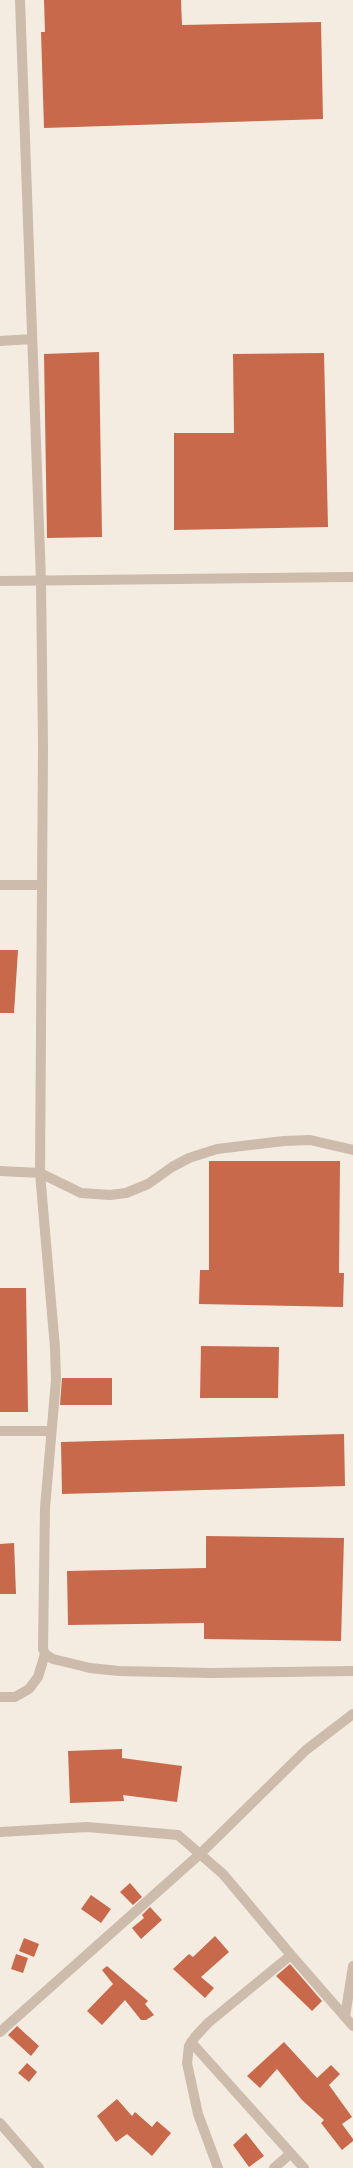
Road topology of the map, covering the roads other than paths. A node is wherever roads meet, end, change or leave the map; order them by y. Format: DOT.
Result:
graph roads {
  1 [pos="20,0"];
  2 [pos="32,339"];
  3 [pos="0,341"];
  4 [pos="353,577"];
  5 [pos="0,581"];
  6 [pos="41,581"];
  7 [pos="0,885"];
  8 [pos="42,885"];
  9 [pos="353,1150"];
  10 [pos="0,1171"];
  11 [pos="40,1173"];
  12 [pos="0,1431"];
  13 [pos="50,1431"];
  14 [pos="45,1654"];
  15 [pos="353,1671"];
  16 [pos="0,1697"];
  17 [pos="353,1714"];
  18 [pos="0,1832"];
  19 [pos="200,1854"];
  20 [pos="290,1955"];
  21 [pos="353,1966"];
  22 [pos="345,2017"];
  23 [pos="353,2026"];
  24 [pos="1,2030"];
  25 [pos="191,2042"];
  26 [pos="0,2123"];
  27 [pos="290,2154"];
  28 [pos="39,2168"];
  29 [pos="218,2168"];
  30 [pos="274,2168"];
  31 [pos="304,2168"];
  1 -- 2 [label="street"];
  2 -- 3 [label="street"];
  2 -- 6 [label="street"];
  4 -- 6 [label="street"];
  5 -- 6 [label="street"];
  6 -- 8 [label="street"];
  7 -- 8 [label="street"];
  8 -- 11 [label="street"];
  9 -- 11 [label="street"];
  10 -- 11 [label="street"];
  11 -- 13 [label="street"];
  12 -- 13 [label="street"];
  13 -- 14 [label="street"];
  14 -- 15 [label="street"];
  14 -- 16 [label="street"];
  17 -- 19 [label="street"];
  18 -- 19 [label="street"];
  19 -- 20 [label="street"];
  19 -- 24 [label="street"];
  20 -- 22 [label="street"];
  20 -- 25 [label="street"];
  21 -- 22 [label="street"];
  22 -- 23 [label="street"];
  25 -- 27 [label="street"];
  25 -- 29 [label="street"];
  26 -- 28 [label="street"];
  27 -- 30 [label="street"];
  27 -- 31 [label="street"];
}
